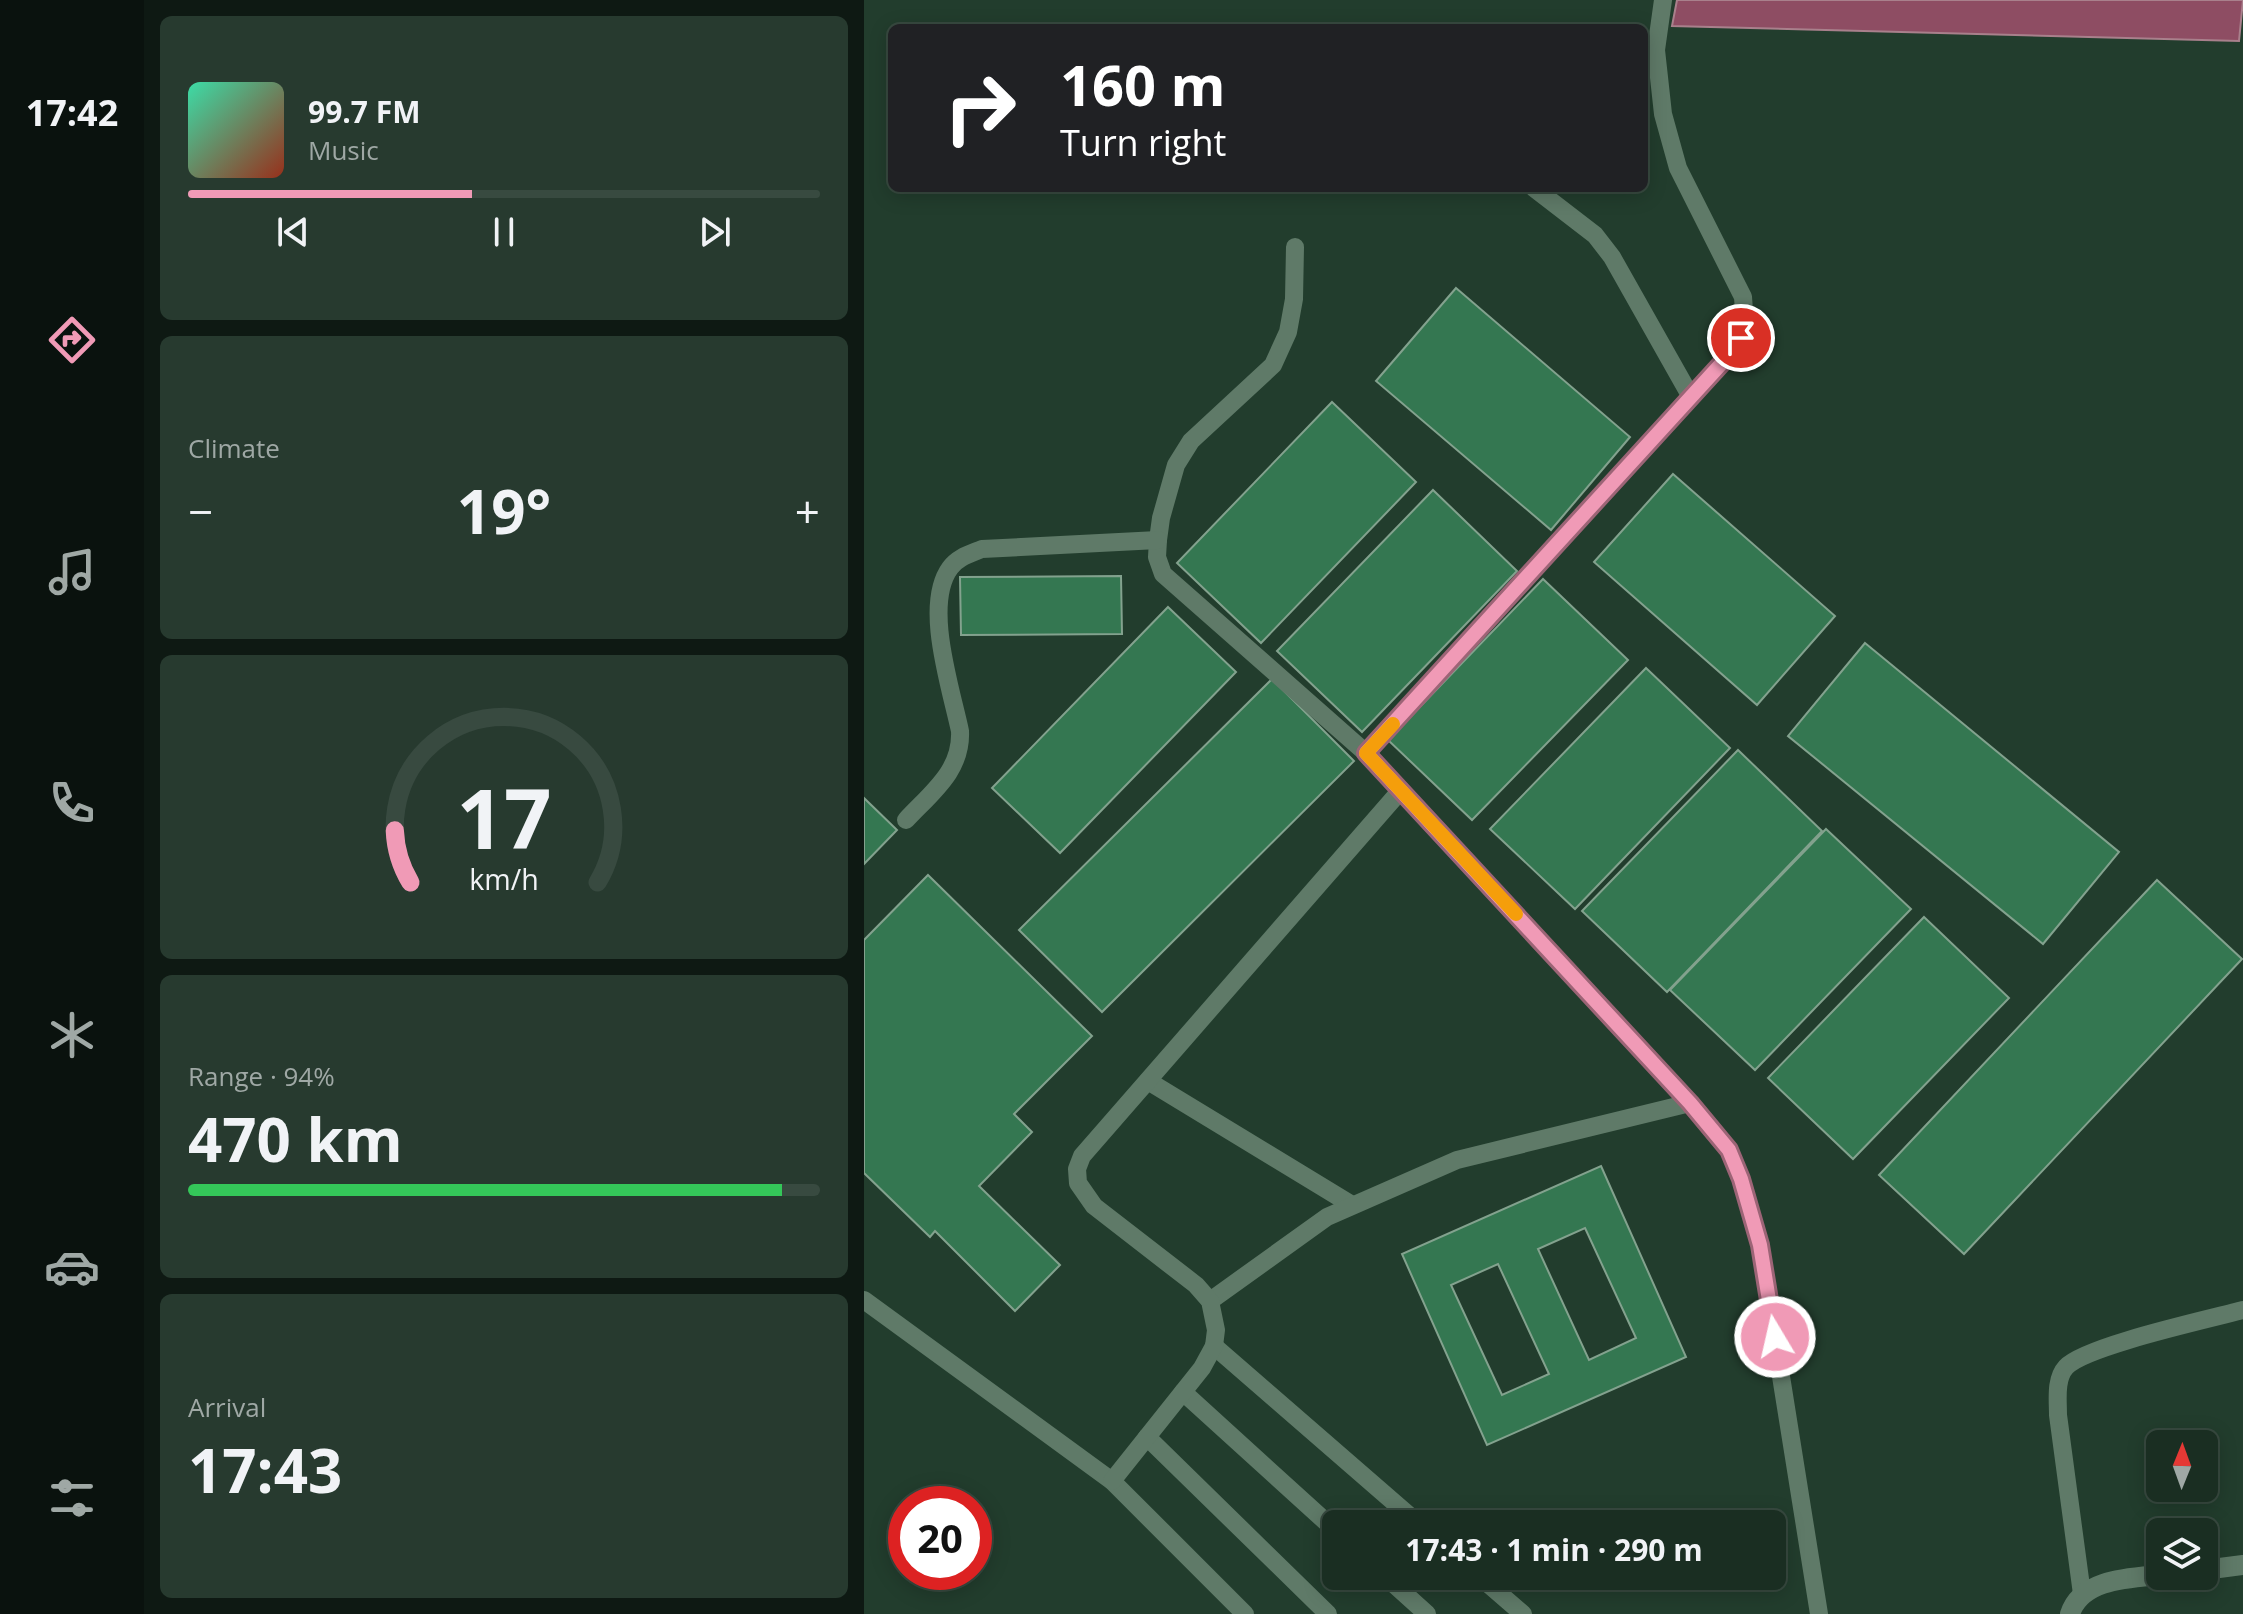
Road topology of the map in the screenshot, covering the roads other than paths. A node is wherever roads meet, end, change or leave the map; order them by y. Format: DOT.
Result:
graph roads {
  1 [pos="1663,0"];
  2 [pos="1539,192"];
  3 [pos="1295,247"];
  4 [pos="1691,397"];
  5 [pos="1158,540"];
  6 [pos="1366,753"];
  7 [pos="1401,790"];
  8 [pos="906,820"];
  9 [pos="1148,1081"];
  10 [pos="1690,1103"];
  11 [pos="1352,1205"];
  12 [pos="864,1300"];
  13 [pos="1210,1301"];
  14 [pos="2243,1310"];
  15 [pos="1214,1346"];
  16 [pos="1183,1392"];
  17 [pos="1147,1437"];
  18 [pos="1112,1481"];
  19 [pos="1403,1510"];
  20 [pos="1322,1518"];
  21 [pos="2243,1565"];
  22 [pos="2218,1568"];
  23 [pos="2146,1577"];
  24 [pos="1400,1590"];
  25 [pos="1495,1590"];
  26 [pos="2082,1594"];
  27 [pos="1245,1614"];
  28 [pos="1328,1614"];
  29 [pos="1427,1614"];
  30 [pos="1523,1614"];
  31 [pos="1819,1614"];
  32 [pos="2070,1614"];
  1 -- 4 [label="lane"];
  2 -- 4 [label="lane"];
  3 -- 5 [label="lane"];
  4 -- 6 [label="lane"];
  5 -- 6 [label="lane"];
  5 -- 8 [label="lane"];
  6 -- 7 [label="lane"];
  7 -- 9 [label="lane"];
  7 -- 10 [label="lane"];
  9 -- 11 [label="lane"];
  9 -- 13 [label="lane"];
  10 -- 11 [label="lane"];
  10 -- 31 [label="lane"];
  11 -- 13 [label="lane"];
  12 -- 18 [label="lane"];
  13 -- 15 [label="lane"];
  14 -- 26 [label="lane"];
  15 -- 16 [label="lane"];
  15 -- 19 [label="lane"];
  16 -- 17 [label="lane"];
  16 -- 20 [label="lane"];
  17 -- 18 [label="lane"];
  17 -- 28 [label="lane"];
  18 -- 27 [label="lane"];
  21 -- 22 [label="street"];
  23 -- 26 [label="street"];
  24 -- 29 [label="lane"];
  25 -- 30 [label="lane"];
  26 -- 32 [label="street"];
}
